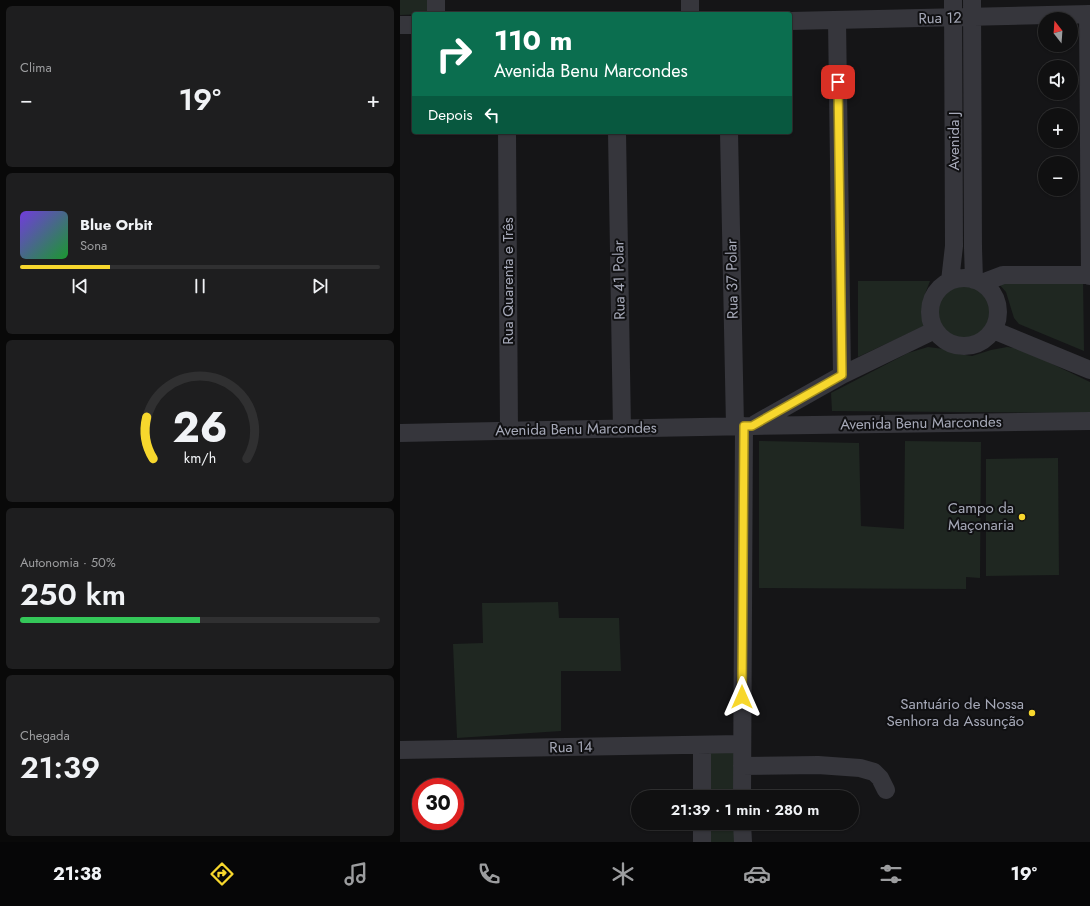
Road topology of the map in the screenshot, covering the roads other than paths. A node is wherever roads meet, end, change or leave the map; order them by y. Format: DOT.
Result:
graph roads {
  1 [pos="436,0"];
  2 [pos="690,0"];
  3 [pos="953,0"];
  4 [pos="972,0"];
  5 [pos="436,12"];
  6 [pos="690,12"];
  7 [pos="1089,14"];
  8 [pos="953,18"];
  9 [pos="973,18"];
  10 [pos="838,20"];
  11 [pos="792,21"];
  12 [pos="400,25"];
  13 [pos="412,25"];
  14 [pos="507,134"];
  15 [pos="617,134"];
  16 [pos="729,134"];
  17 [pos="1090,275"];
  18 [pos="950,281"];
  19 [pos="978,282"];
  20 [pos="935,330"];
  21 [pos="993,330"];
  22 [pos="1090,370"];
  23 [pos="842,375"];
  24 [pos="1090,421"];
  25 [pos="744,426"];
  26 [pos="622,429"];
  27 [pos="509,431"];
  28 [pos="400,433"];
  29 [pos="741,744"];
  30 [pos="702,745"];
  31 [pos="400,750"];
  32 [pos="742,766"];
  33 [pos="702,790"];
  34 [pos="742,790"];
  35 [pos="886,790"];
  36 [pos="702,830"];
  37 [pos="742,830"];
  38 [pos="702,842"];
  39 [pos="743,842"];
  1 -- 5 [label="street"];
  2 -- 6 [label="street"];
  3 -- 8 [label="street, Avenida J"];
  4 -- 9 [label="street, Avenida J"];
  7 -- 9 [label="street, Rua 12"];
  7 -- 17 [label="street"];
  8 -- 9 [label="street, Rua 12"];
  8 -- 10 [label="street, Rua 12"];
  8 -- 18 [label="street, Avenida J"];
  9 -- 19 [label="street, Avenida J"];
  10 -- 11 [label="street, Rua 12"];
  10 -- 23 [label="street"];
  12 -- 13 [label="street"];
  14 -- 27 [label="street, Rua Quarenta e Três"];
  15 -- 26 [label="street, Rua 41 Polar"];
  16 -- 25 [label="street, Rua 37 Polar"];
  17 -- 19 [label="street"];
  18 -- 19 [label="street"];
  18 -- 20 [label="street"];
  19 -- 21 [label="street"];
  20 -- 21 [label="street"];
  20 -- 23 [label="street, Avenida Benu Marcondes"];
  21 -- 22 [label="street"];
  23 -- 25 [label="street, Avenida Benu Marcondes"];
  24 -- 25 [label="street, Avenida Benu Marcondes"];
  25 -- 26 [label="street, Avenida Benu Marcondes"];
  25 -- 29 [label="street, Rua 37 Polar"];
  26 -- 27 [label="street, Avenida Benu Marcondes"];
  27 -- 28 [label="street, Avenida Benu Marcondes"];
  29 -- 30 [label="street, Rua 14"];
  29 -- 32 [label="street, Rua 37 Polar"];
  30 -- 31 [label="street, Rua 14"];
  30 -- 33 [label="street"];
  32 -- 34 [label="street, Rua 37 Polar"];
  32 -- 35 [label="street"];
  36 -- 38 [label="street"];
  37 -- 39 [label="street"];
}
